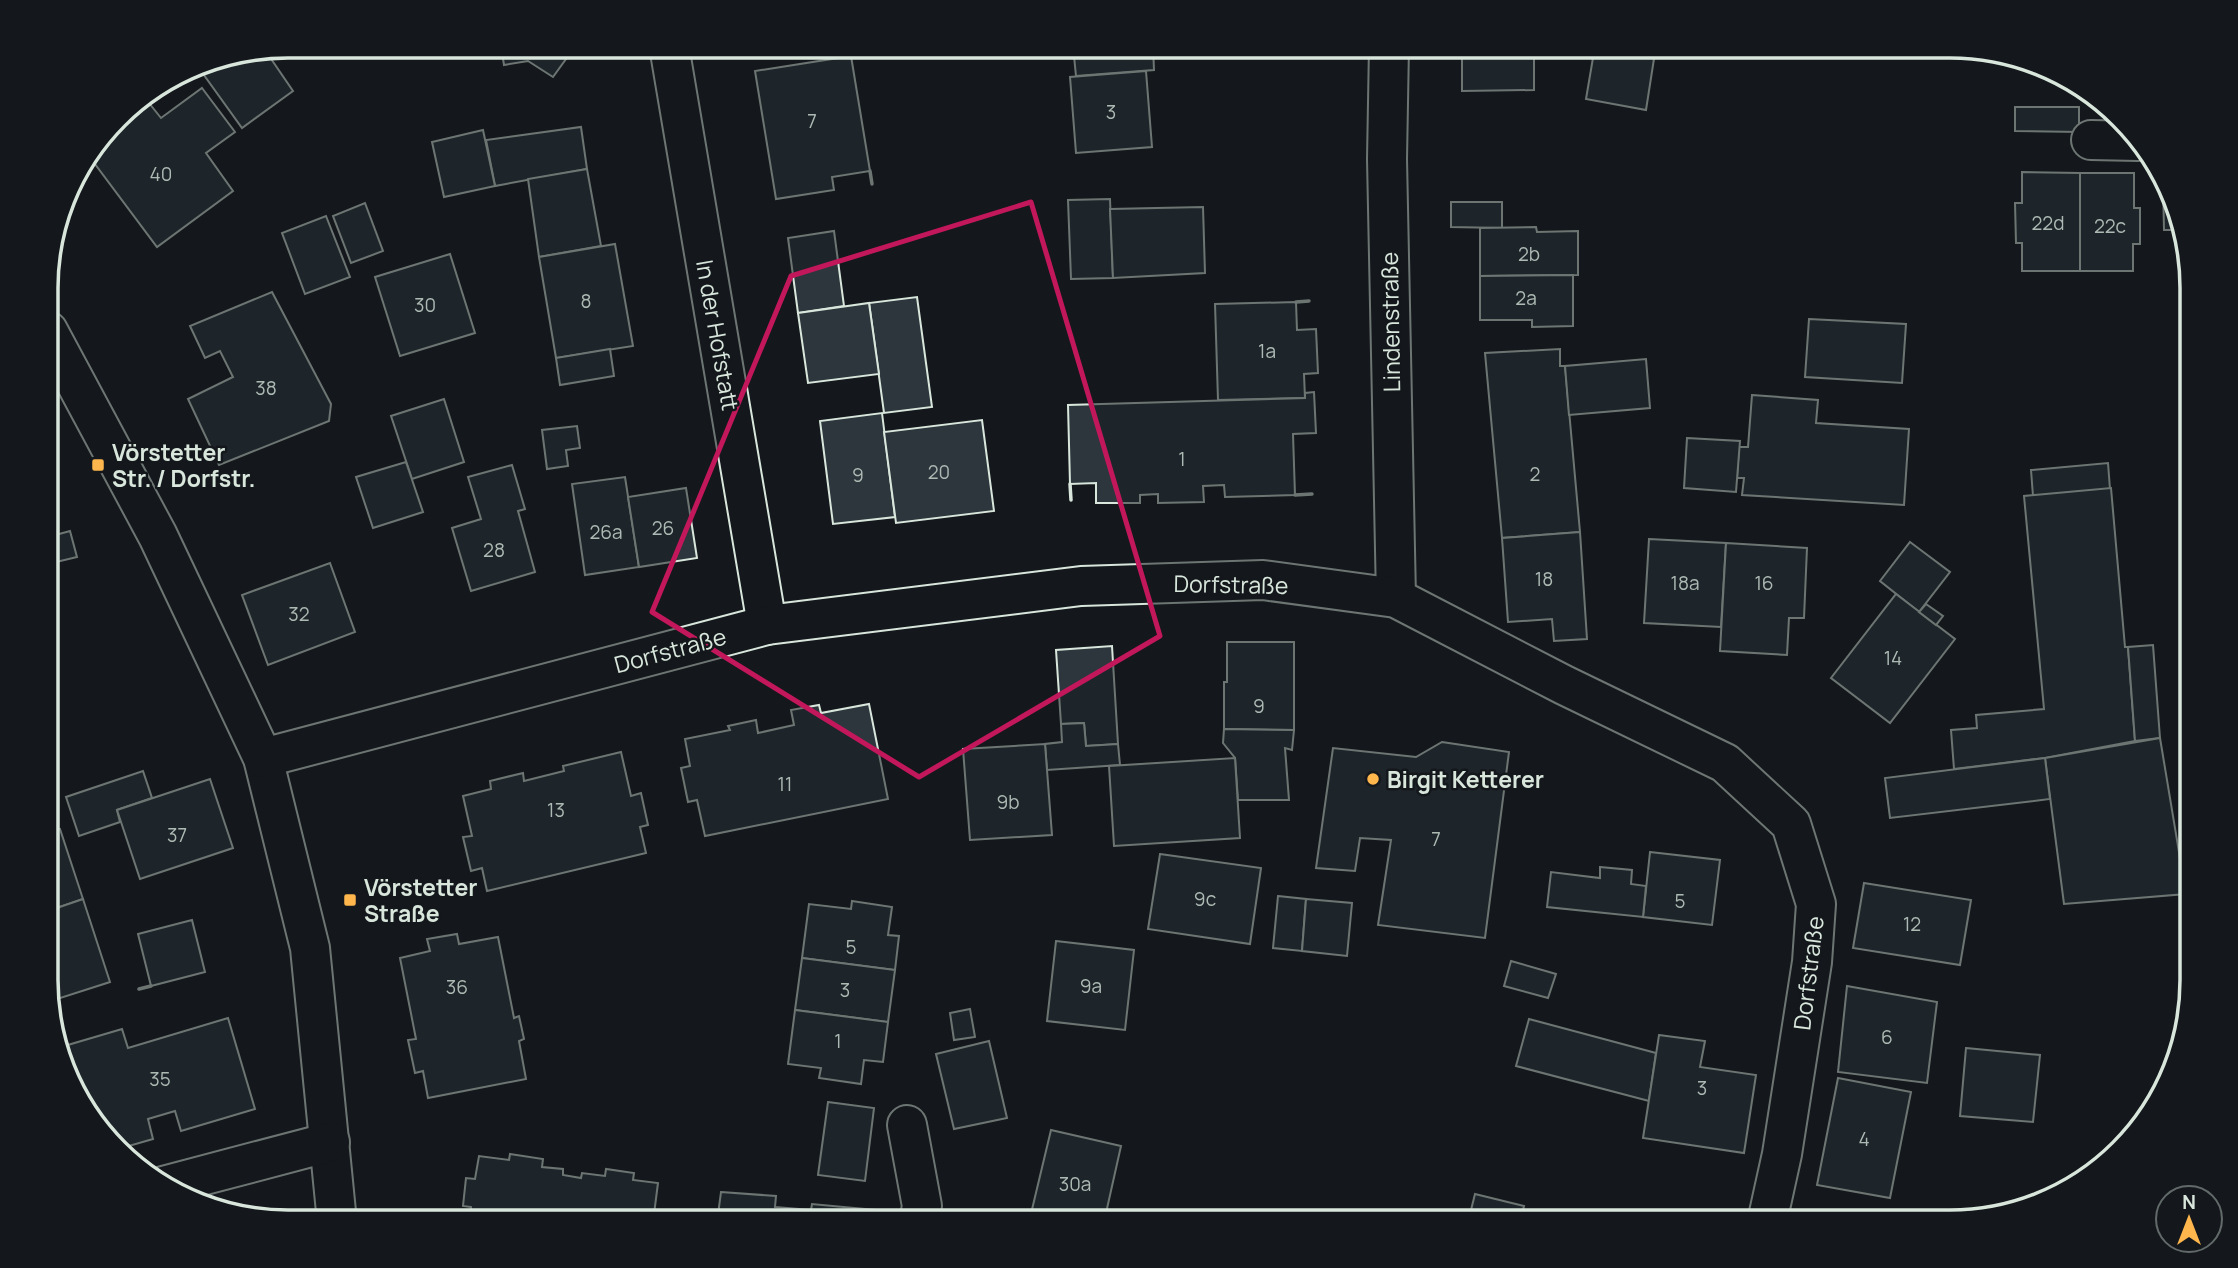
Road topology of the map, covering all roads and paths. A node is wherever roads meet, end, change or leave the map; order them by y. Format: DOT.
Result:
graph roads {
  1 [pos="671,58"];
  2 [pos="1389,58"];
  3 [pos="2091,140"];
  4 [pos="2127,141"];
  5 [pos="58,350"];
  6 [pos="1396,598"];
  7 [pos="767,625"];
  8 [pos="263,758"];
  9 [pos="906,1125"];
  10 [pos="330,1142"];
  11 [pos="179,1182"];
  12 [pos="336,1210"];
  13 [pos="921,1210"];
  14 [pos="1770,1210"];
  1 -- 7 [label="street, In der Hofstatt"];
  2 -- 6 [label="street, Lindenstraße"];
  3 -- 4 [label="street"];
  5 -- 8 [label="street"];
  6 -- 7 [label="street, Dorfstraße"];
  6 -- 14 [label="street, Dorfstraße"];
  7 -- 8 [label="street, Dorfstraße"];
  8 -- 10 [label="street"];
  9 -- 13 [label="street"];
  10 -- 11 [label="street"];
  10 -- 12 [label="street"];
}
